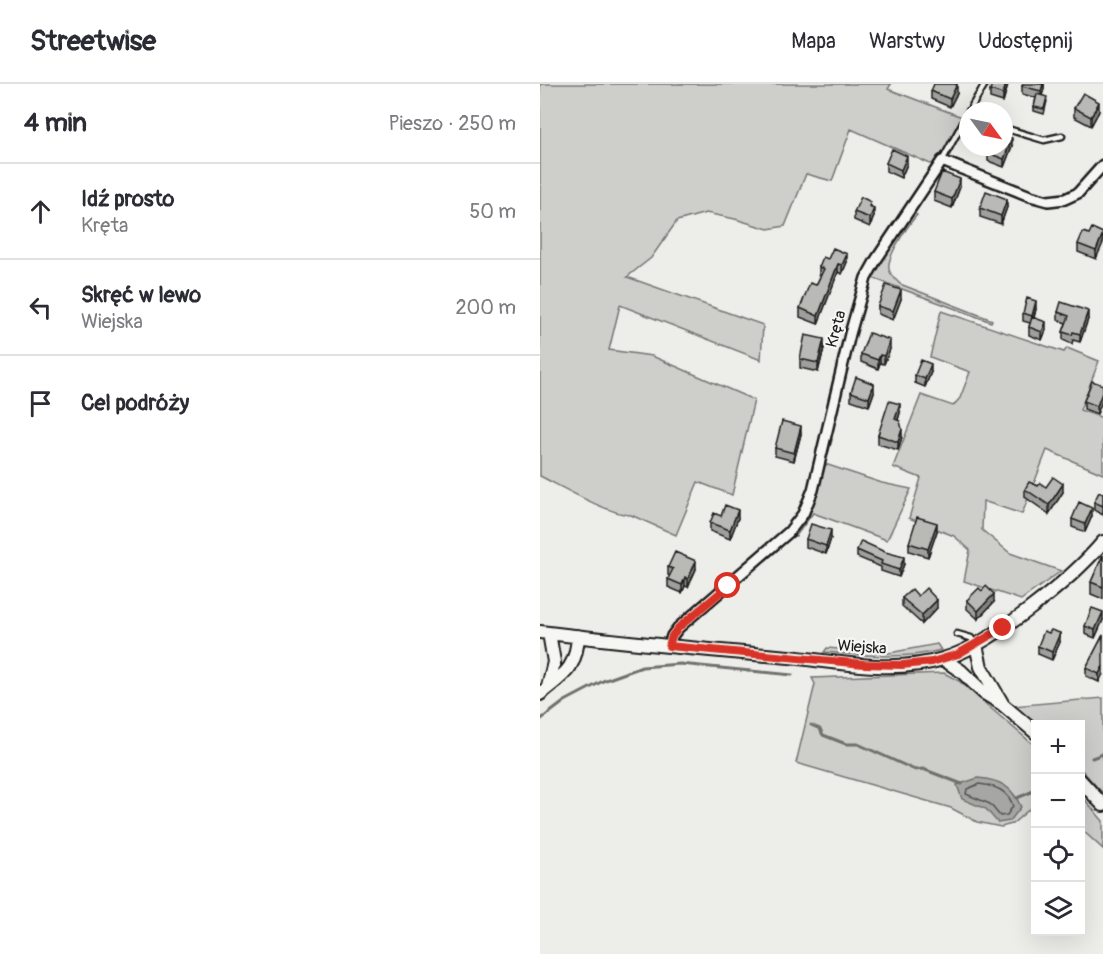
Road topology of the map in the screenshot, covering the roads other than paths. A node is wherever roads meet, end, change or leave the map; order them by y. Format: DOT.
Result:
graph roads {
  1 [pos="985,84"];
  2 [pos="975,102"];
  3 [pos="959,131"];
  4 [pos="1013,131"];
  5 [pos="1062,136"];
  6 [pos="942,161"];
  7 [pos="1103,165"];
  8 [pos="1103,542"];
  9 [pos="544,633"];
  10 [pos="957,634"];
  11 [pos="578,636"];
  12 [pos="976,645"];
  13 [pos="669,646"];
  14 [pos="943,659"];
  15 [pos="544,691"];
  16 [pos="1002,704"];
  17 [pos="1031,729"];
  18 [pos="1085,785"];
  19 [pos="1103,805"];
  1 -- 2 [label="lane"];
  3 -- 6 [label="lane"];
  4 -- 5 [label="lane"];
  6 -- 7 [label="street"];
  6 -- 13 [label="street, Kręta"];
  8 -- 12 [label="street, Wiejska"];
  9 -- 11 [label="street, Wiejska"];
  9 -- 15 [label="street"];
  10 -- 12 [label="lane"];
  11 -- 13 [label="street, Wiejska"];
  11 -- 15 [label="street"];
  12 -- 14 [label="street, Wiejska"];
  12 -- 16 [label="street"];
  13 -- 14 [label="street, Wiejska"];
  14 -- 16 [label="street"];
  16 -- 17 [label="street"];
  18 -- 19 [label="street"];
}
